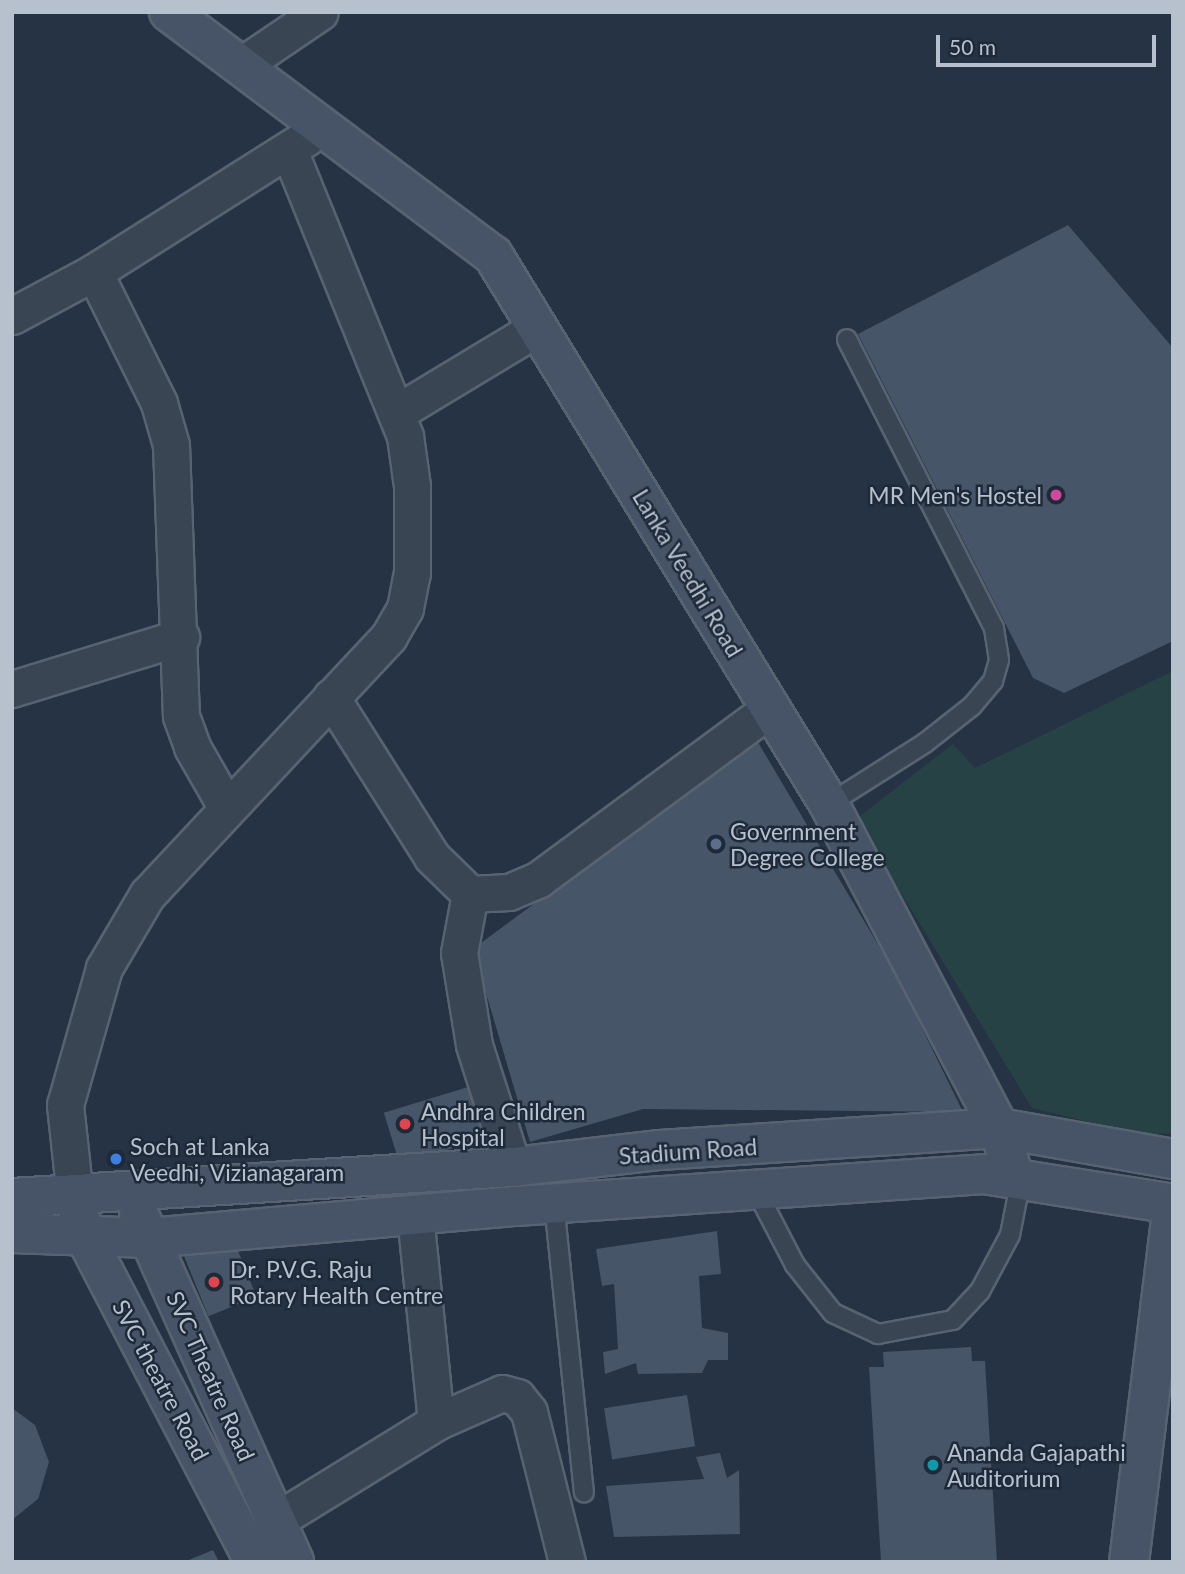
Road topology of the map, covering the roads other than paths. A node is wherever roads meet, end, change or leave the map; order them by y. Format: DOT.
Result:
graph roads {
  1 [pos="169,12"];
  2 [pos="299,18"];
  3 [pos="242,65"];
  4 [pos="320,127"];
  5 [pos="289,151"];
  6 [pos="94,272"];
  7 [pos="12,316"];
  8 [pos="537,328"];
  9 [pos="847,339"];
  10 [pos="396,414"];
  11 [pos="181,637"];
  12 [pos="12,689"];
  13 [pos="331,696"];
  14 [pos="770,709"];
  15 [pos="829,804"];
  16 [pos="227,808"];
  17 [pos="470,894"];
  18 [pos="999,1128"];
  19 [pos="1173,1159"];
  20 [pos="513,1167"];
  21 [pos="1018,1178"];
  22 [pos="756,1189"];
  23 [pos="130,1191"];
  24 [pos="44,1198"];
  25 [pos="554,1203"];
  26 [pos="1173,1205"];
  27 [pos="415,1215"];
  28 [pos="12,1233"];
  29 [pos="84,1234"];
  30 [pos="149,1238"];
  31 [pos="436,1422"];
  32 [pos="584,1492"];
  33 [pos="276,1520"];
  34 [pos="255,1562"];
  35 [pos="294,1562"];
  36 [pos="567,1562"];
  37 [pos="1129,1562"];
  1 -- 3 [label="street, Lanka Veedhi Road"];
  2 -- 3 [label="street"];
  3 -- 4 [label="street, Lanka Veedhi Road"];
  4 -- 5 [label="street"];
  4 -- 8 [label="street, Lanka Veedhi Road"];
  5 -- 6 [label="street"];
  5 -- 10 [label="street"];
  6 -- 7 [label="street"];
  6 -- 11 [label="street"];
  8 -- 10 [label="street"];
  8 -- 14 [label="street, Lanka Veedhi Road"];
  9 -- 15 [label="lane"];
  10 -- 13 [label="street"];
  11 -- 12 [label="street"];
  11 -- 16 [label="street"];
  13 -- 16 [label="street"];
  13 -- 17 [label="street"];
  14 -- 15 [label="street, Lanka Veedhi Road"];
  14 -- 17 [label="street"];
  15 -- 18 [label="street, Lanka Veedhi Road"];
  16 -- 24 [label="street"];
  17 -- 20 [label="street"];
  18 -- 19 [label="street, Stadium Road"];
  18 -- 20 [label="street, Stadium Road"];
  18 -- 21 [label="street, Lanka Veedhi Road"];
  20 -- 23 [label="street, Stadium Road"];
  21 -- 22 [label="street, Stadium Road"];
  21 -- 22 [label="lane"];
  21 -- 26 [label="street, Stadium Road"];
  22 -- 25 [label="street, Stadium Road"];
  23 -- 24 [label="street, Stadium Road"];
  23 -- 30 [label="street, SVC Theatre Road"];
  24 -- 29 [label="street, SVC theatre Road"];
  25 -- 27 [label="street, Stadium Road"];
  25 -- 32 [label="lane"];
  26 -- 37 [label="street"];
  27 -- 30 [label="street, Stadium Road"];
  27 -- 31 [label="street"];
  28 -- 29 [label="street, Stadium Road"];
  29 -- 30 [label="street, Stadium Road"];
  29 -- 34 [label="street, SVC theatre Road"];
  30 -- 33 [label="street, SVC Theatre Road"];
  31 -- 33 [label="street"];
  31 -- 36 [label="street"];
  33 -- 35 [label="street, SVC Theatre Road"];
}
